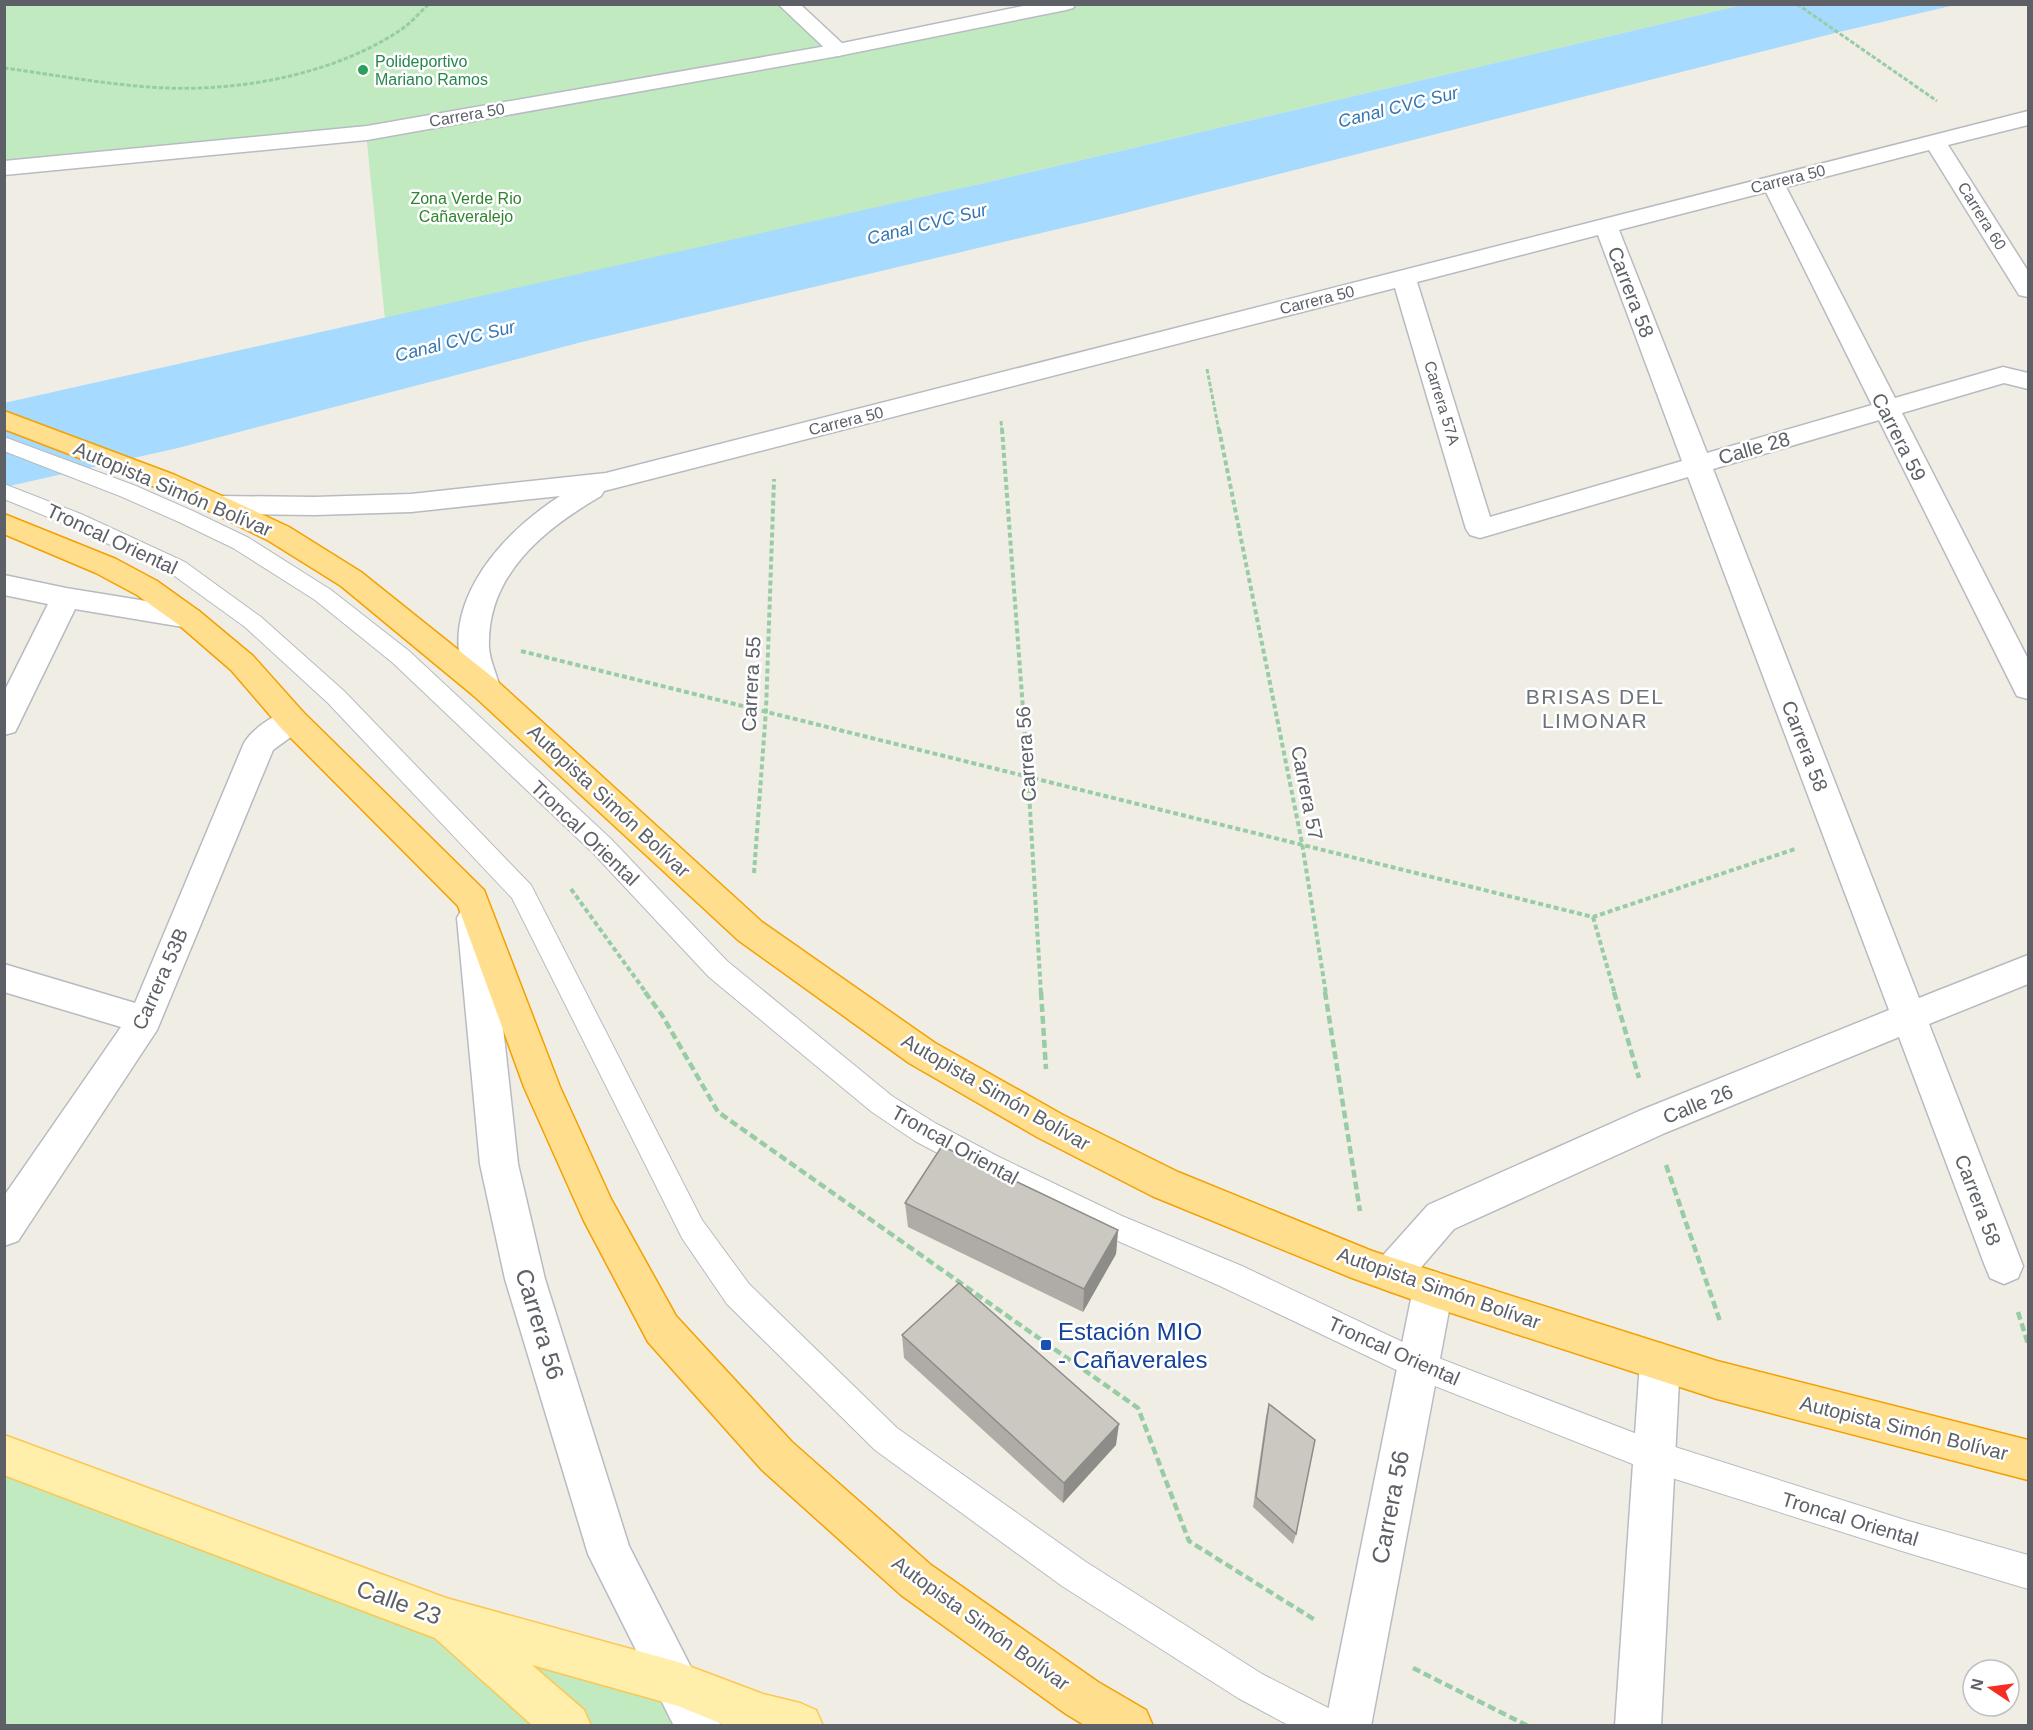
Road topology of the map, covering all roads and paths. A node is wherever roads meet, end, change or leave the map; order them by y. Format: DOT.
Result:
graph roads {
  1 [pos="429,4"];
  2 [pos="788,4"];
  3 [pos="1066,4"];
  4 [pos="1797,4"];
  5 [pos="838,50"];
  6 [pos="4,68"];
  7 [pos="2028,118"];
  8 [pos="1980,130"];
  9 [pos="1935,142"];
  10 [pos="4,168"];
  11 [pos="1773,183"];
  12 [pos="1605,226"];
  13 [pos="1404,278"];
  14 [pos="2028,290"];
  15 [pos="1199,330"];
  16 [pos="2028,381"];
  17 [pos="998,382"];
  18 [pos="1885,410"];
  19 [pos="4,419"];
  20 [pos="775,439"];
  21 [pos="4,443"];
  22 [pos="1698,465"];
  23 [pos="606,482"];
  24 [pos="4,491"];
  25 [pos="219,505"];
  26 [pos="4,523"];
  27 [pos="1480,529"];
  28 [pos="4,585"];
  29 [pos="66,598"];
  30 [pos="189,618"];
  31 [pos="520,651"];
  32 [pos="485,688"];
  33 [pos="2028,688"];
  34 [pos="766,710"];
  35 [pos="292,720"];
  36 [pos="4,724"];
  37 [pos="1028,776"];
  38 [pos="1838,834"];
  39 [pos="1302,843"];
  40 [pos="472,899"];
  41 [pos="750,931"];
  42 [pos="2028,969"];
  43 [pos="4,978"];
  44 [pos="1909,1017"];
  45 [pos="145,1020"];
  46 [pos="718,1112"];
  47 [pos="1050,1126"];
  48 [pos="4,1229"];
  49 [pos="2004,1266"];
  50 [pos="1378,1270"];
  51 [pos="1433,1289"];
  52 [pos="1659,1362"];
  53 [pos="1418,1365"];
  54 [pos="4,1455"];
  55 [pos="1653,1456"];
  56 [pos="2028,1460"];
  57 [pos="2028,1572"];
  58 [pos="1299,1612"];
  59 [pos="446,1620"];
  60 [pos="678,1684"];
  61 [pos="568,1725"];
  62 [pos="698,1725"];
  63 [pos="800,1725"];
  64 [pos="1130,1725"];
  65 [pos="1328,1725"];
  66 [pos="1348,1725"];
  67 [pos="1638,1725"];
  1 -- 6 [label="path"];
  2 -- 5 [label="street"];
  3 -- 5 [label="street, Carrera 50"];
  4 -- 8 [label="path"];
  5 -- 10 [label="street, Carrera 50"];
  7 -- 8 [label="street, Carrera 50"];
  8 -- 9 [label="street, Carrera 50"];
  9 -- 11 [label="street, Carrera 50"];
  9 -- 14 [label="street, Carrera 60"];
  11 -- 12 [label="street, Carrera 50"];
  11 -- 18 [label="street, Carrera 59"];
  12 -- 13 [label="street, Carrera 50"];
  12 -- 22 [label="street, Carrera 58"];
  13 -- 15 [label="street, Carrera 50"];
  13 -- 27 [label="street, Carrera 57A"];
  15 -- 17 [label="street, Carrera 50"];
  15 -- 39 [label="path, Carrera 57"];
  16 -- 18 [label="street, Calle 28"];
  17 -- 20 [label="street, Carrera 50"];
  17 -- 37 [label="path, Carrera 56"];
  18 -- 22 [label="street, Calle 28"];
  18 -- 33 [label="street, Carrera 59"];
  19 -- 25 [label="highway, Autopista Simón Bolívar"];
  20 -- 23 [label="street, Carrera 50"];
  20 -- 34 [label="path, Carrera 55"];
  21 -- 53 [label="lane, Troncal Oriental"];
  22 -- 27 [label="street, Calle 28"];
  22 -- 38 [label="street, Carrera 58"];
  23 -- 25 [label="street, Carrera 50"];
  23 -- 32 [label="street, Carrera 50"];
  24 -- 65 [label="lane, Troncal Oriental"];
  25 -- 32 [label="highway, Autopista Simón Bolívar"];
  26 -- 30 [label="highway, Autopista Simón Bolívar"];
  28 -- 29 [label="street"];
  29 -- 30 [label="street"];
  29 -- 36 [label="street"];
  30 -- 35 [label="highway, Autopista Simón Bolívar"];
  31 -- 34 [label="path"];
  32 -- 41 [label="highway, Autopista Simón Bolívar"];
  34 -- 37 [label="path"];
  34 -- 41 [label="path, Carrera 55"];
  35 -- 40 [label="highway, Autopista Simón Bolívar"];
  35 -- 45 [label="street, Carrera 53B"];
  37 -- 39 [label="path"];
  37 -- 47 [label="path, Carrera 56"];
  38 -- 39 [label="path"];
  38 -- 44 [label="street, Carrera 58"];
  39 -- 50 [label="path, Carrera 57"];
  40 -- 60 [label="street, Carrera 56"];
  40 -- 64 [label="highway, Autopista Simón Bolívar"];
  41 -- 47 [label="highway, Autopista Simón Bolívar"];
  42 -- 44 [label="street, Calle 26"];
  43 -- 45 [label="street"];
  44 -- 49 [label="street, Carrera 58"];
  44 -- 50 [label="street, Calle 26"];
  45 -- 48 [label="street, Carrera 53B"];
  46 -- 58 [label="path"];
  47 -- 50 [label="highway, Autopista Simón Bolívar"];
  50 -- 51 [label="highway, Autopista Simón Bolívar"];
  51 -- 52 [label="highway, Autopista Simón Bolívar"];
  51 -- 53 [label="street, Carrera 56"];
  52 -- 55 [label="street"];
  52 -- 56 [label="highway, Autopista Simón Bolívar"];
  53 -- 55 [label="lane, Troncal Oriental"];
  53 -- 66 [label="street, Carrera 56"];
  54 -- 59 [label="main road, Calle 23"];
  55 -- 57 [label="lane, Troncal Oriental"];
  55 -- 67 [label="street"];
  59 -- 60 [label="main road, Calle 23"];
  59 -- 61 [label="main road"];
  60 -- 62 [label="street, Carrera 56"];
  60 -- 63 [label="main road, Calle 23"];
}
